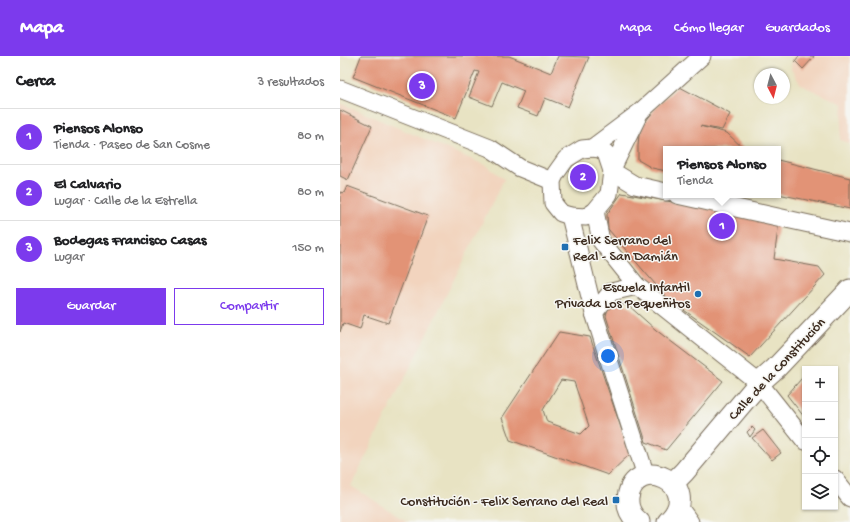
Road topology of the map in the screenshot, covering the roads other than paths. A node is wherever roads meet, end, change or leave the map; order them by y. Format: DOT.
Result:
graph roads {
  1 [pos="702,56"];
  2 [pos="340,89"];
  3 [pos="640,112"];
  4 [pos="592,148"];
  5 [pos="612,170"];
  6 [pos="552,181"];
  7 [pos="663,191"];
  8 [pos="691,198"];
  9 [pos="595,211"];
  10 [pos="570,216"];
  11 [pos="850,233"];
  12 [pos="636,286"];
  13 [pos="850,290"];
  14 [pos="594,313"];
  15 [pos="759,383"];
  16 [pos="803,438"];
  17 [pos="646,476"];
  18 [pos="838,483"];
  19 [pos="673,484"];
  20 [pos="850,498"];
  21 [pos="679,517"];
  22 [pos="630,519"];
  1 -- 3 [label="street"];
  2 -- 6 [label="street"];
  3 -- 4 [label="street"];
  3 -- 5 [label="street"];
  4 -- 5 [label="street"];
  4 -- 6 [label="street"];
  5 -- 7 [label="street"];
  5 -- 9 [label="street"];
  6 -- 10 [label="street"];
  8 -- 11 [label="street"];
  9 -- 10 [label="street"];
  9 -- 12 [label="street"];
  10 -- 14 [label="street"];
  12 -- 14 [label="street"];
  12 -- 15 [label="street"];
  13 -- 15 [label="street, Calle de la Constitución"];
  14 -- 17 [label="street"];
  15 -- 16 [label="street"];
  15 -- 19 [label="street, Calle de la Constitución"];
  17 -- 19 [label="street"];
  17 -- 22 [label="street"];
  18 -- 20 [label="street"];
  19 -- 21 [label="street"];
}
